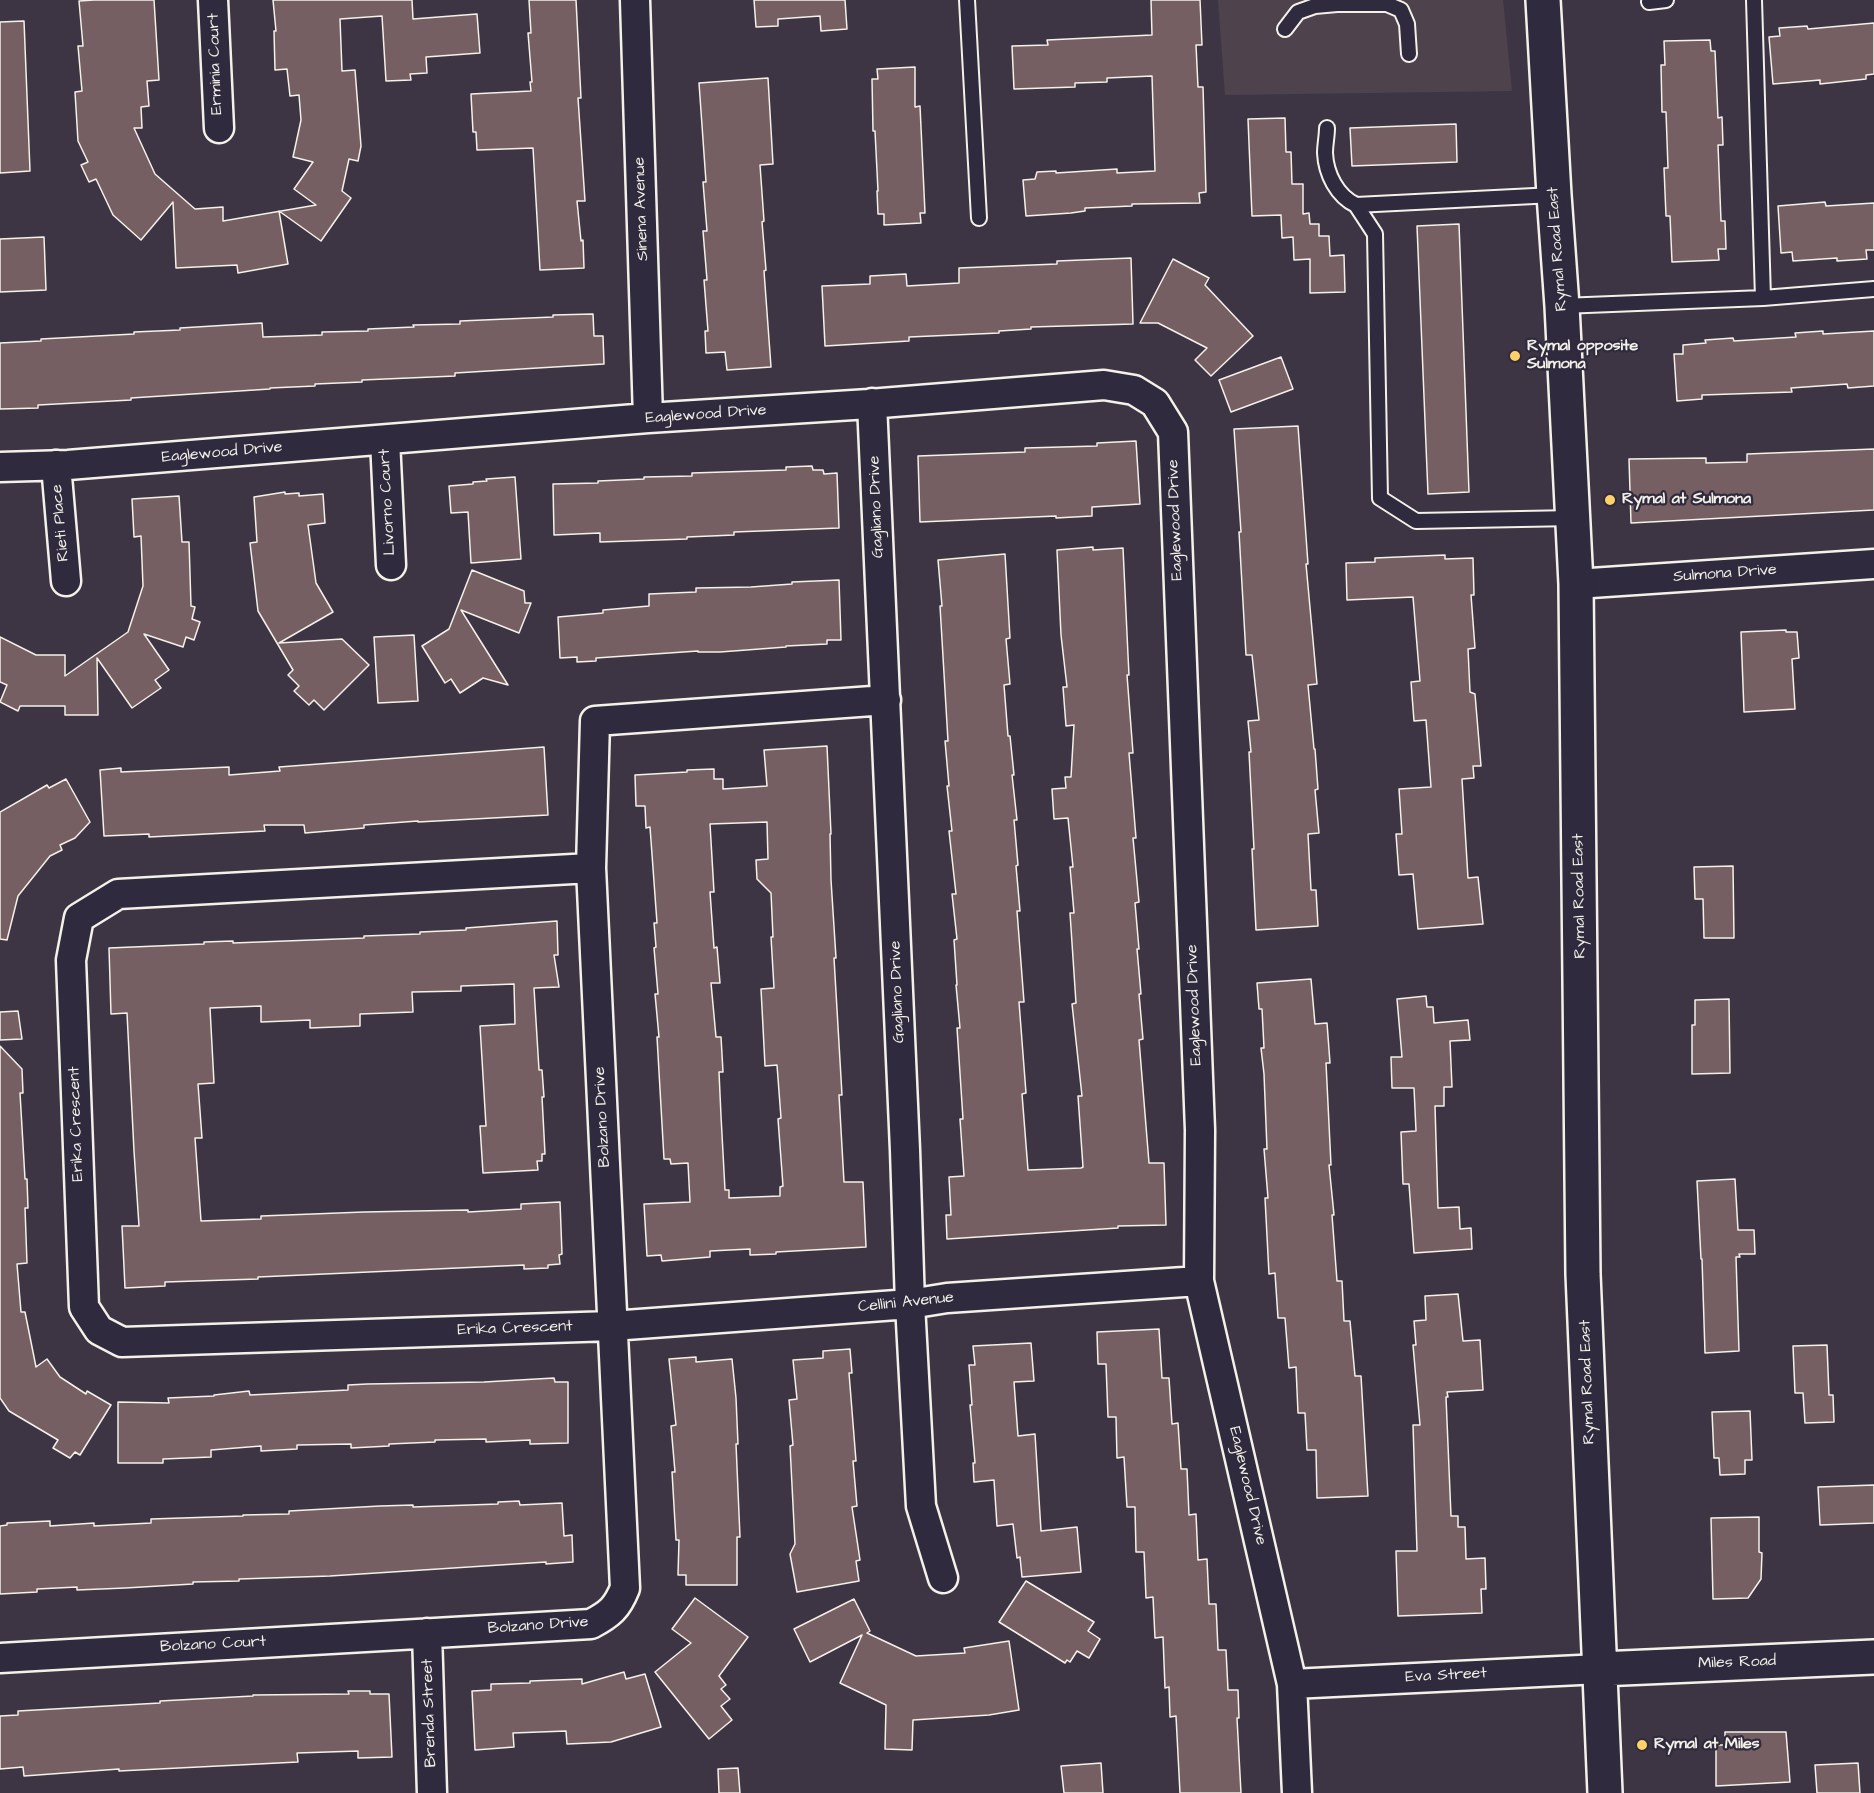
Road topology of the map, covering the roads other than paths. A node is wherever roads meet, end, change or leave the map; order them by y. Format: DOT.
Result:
graph roads {
  1 [pos="213,0"];
  2 [pos="635,0"];
  3 [pos="967,0"];
  4 [pos="1543,0"];
  5 [pos="1666,0"];
  6 [pos="1754,0"];
  7 [pos="1649,2"];
  8 [pos="1285,29"];
  9 [pos="1409,54"];
  10 [pos="219,128"];
  11 [pos="1327,128"];
  12 [pos="1554,195"];
  13 [pos="1356,205"];
  14 [pos="979,218"];
  15 [pos="1874,289"];
  16 [pos="1763,298"];
  17 [pos="1562,306"];
  18 [pos="872,403"];
  19 [pos="648,418"];
  20 [pos="385,440"];
  21 [pos="56,465"];
  22 [pos="0,467"];
  23 [pos="1574,518"];
  24 [pos="1874,564"];
  25 [pos="391,565"];
  26 [pos="66,581"];
  27 [pos="1576,584"];
  28 [pos="886,700"];
  29 [pos="591,868"];
  30 [pos="1200,1281"];
  31 [pos="910,1304"];
  32 [pos="612,1326"];
  33 [pos="943,1578"];
  34 [pos="427,1633"];
  35 [pos="1874,1657"];
  36 [pos="0,1658"];
  37 [pos="1600,1669"];
  38 [pos="1292,1684"];
  39 [pos="432,1793"];
  40 [pos="1298,1793"];
  41 [pos="1605,1793"];
  1 -- 10 [label="street, Erminia Court"];
  2 -- 19 [label="street, Sinena Avenue"];
  3 -- 14 [label="lane"];
  4 -- 12 [label="main road, Rymal Road East"];
  5 -- 7 [label="lane"];
  6 -- 16 [label="lane"];
  8 -- 9 [label="lane"];
  11 -- 13 [label="lane"];
  12 -- 13 [label="lane"];
  12 -- 17 [label="main road, Rymal Road East"];
  13 -- 23 [label="lane"];
  15 -- 16 [label="lane"];
  16 -- 17 [label="lane"];
  17 -- 23 [label="main road, Rymal Road East"];
  18 -- 19 [label="street, Eaglewood Drive"];
  18 -- 28 [label="street, Gagliano Drive"];
  18 -- 30 [label="street, Eaglewood Drive"];
  19 -- 20 [label="street, Eaglewood Drive"];
  20 -- 21 [label="street, Eaglewood Drive"];
  20 -- 25 [label="street, Livorno Court"];
  21 -- 22 [label="street, Eaglewood Drive"];
  21 -- 26 [label="street, Rieti Place"];
  23 -- 27 [label="main road, Rymal Road East"];
  24 -- 27 [label="street, Sulmona Drive"];
  27 -- 37 [label="main road, Rymal Road East"];
  28 -- 29 [label="street, Bolzano Drive"];
  28 -- 31 [label="street, Gagliano Drive"];
  29 -- 32 [label="street, Bolzano Drive"];
  29 -- 32 [label="street, Erika Crescent"];
  30 -- 31 [label="street, Cellini Avenue"];
  30 -- 38 [label="street, Eaglewood Drive"];
  31 -- 32 [label="street, Cellini Avenue"];
  31 -- 33 [label="street, Gagliano Drive"];
  32 -- 34 [label="street, Bolzano Drive"];
  34 -- 36 [label="street, Bolzano Court"];
  34 -- 39 [label="street, Brenda Street"];
  35 -- 37 [label="main road, Miles Road"];
  37 -- 38 [label="street, Eva Street"];
  37 -- 41 [label="main road, Rymal Road East"];
  38 -- 40 [label="street, Eaglewood Drive"];
}
